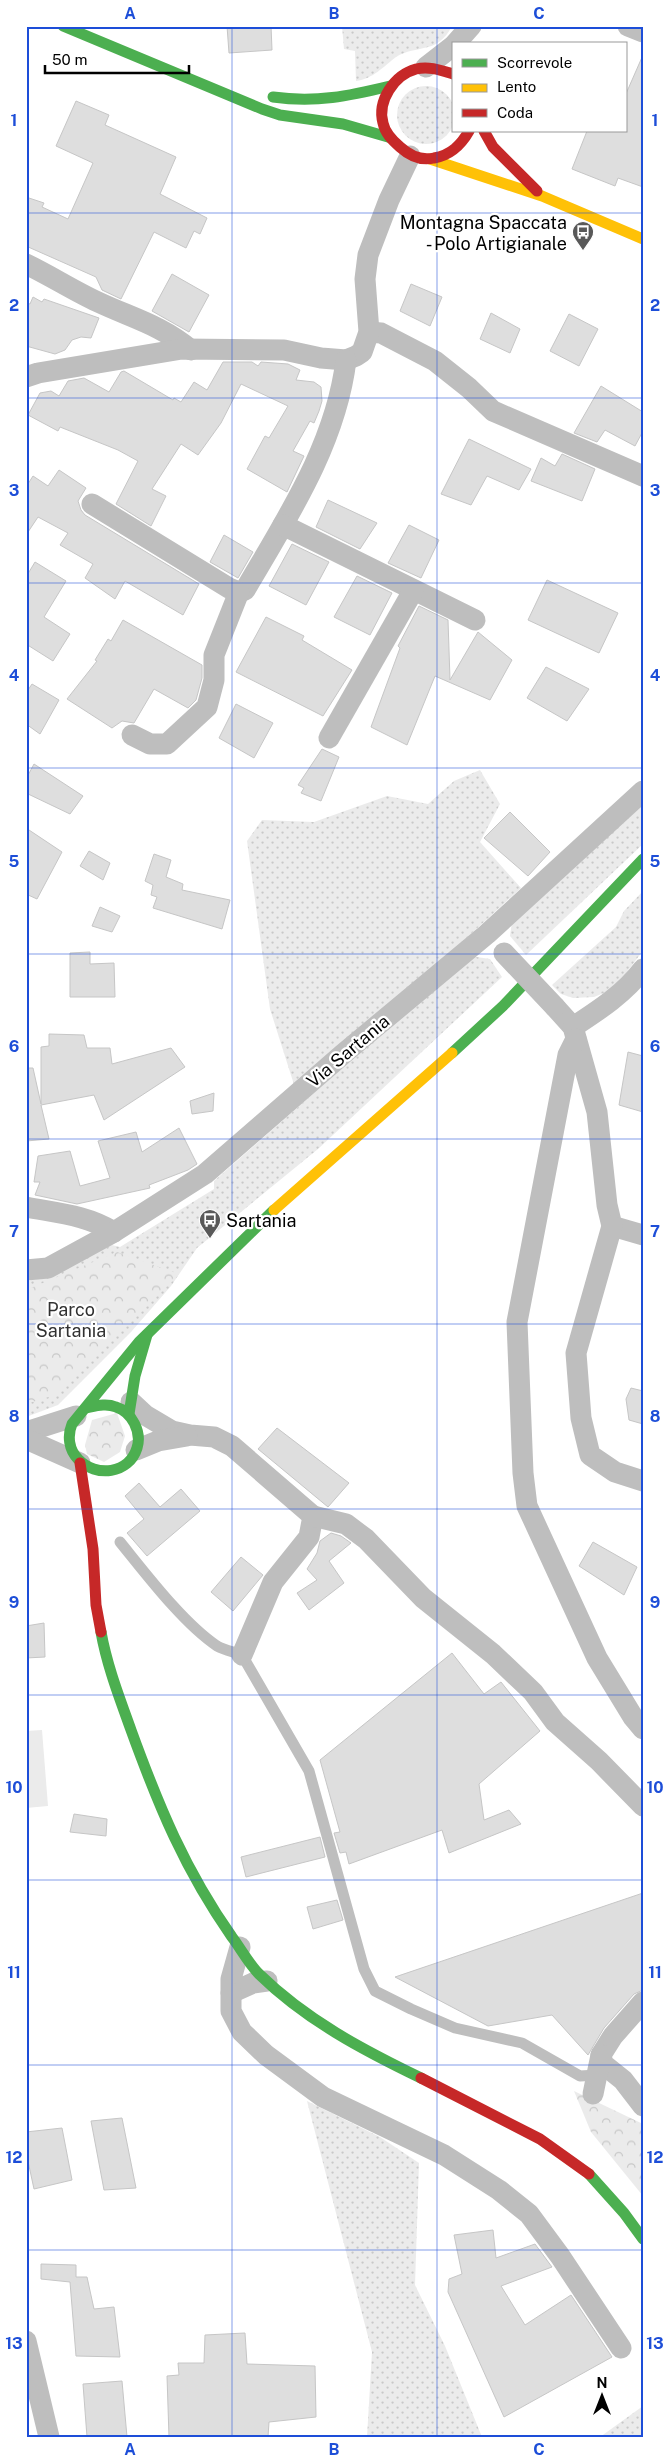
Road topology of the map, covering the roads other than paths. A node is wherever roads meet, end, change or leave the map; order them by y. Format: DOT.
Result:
graph roads {
  1 [pos="63,26"];
  2 [pos="471,26"];
  3 [pos="481,26"];
  4 [pos="628,26"];
  5 [pos="643,32"];
  6 [pos="457,42"];
  7 [pos="478,42"];
  8 [pos="452,47"];
  9 [pos="426,67"];
  10 [pos="452,74"];
  11 [pos="390,86"];
  12 [pos="259,93"];
  13 [pos="469,132"];
  14 [pos="485,132"];
  15 [pos="388,137"];
  16 [pos="420,157"];
  17 [pos="542,196"];
  18 [pos="643,239"];
  19 [pos="26,264"];
  20 [pos="368,332"];
  21 [pos="191,350"];
  22 [pos="346,360"];
  23 [pos="26,377"];
  24 [pos="643,476"];
  25 [pos="92,504"];
  26 [pos="283,524"];
  27 [pos="413,591"];
  28 [pos="239,592"];
  29 [pos="475,620"];
  30 [pos="132,735"];
  31 [pos="329,738"];
  32 [pos="643,790"];
  33 [pos="643,859"];
  34 [pos="487,934"];
  35 [pos="643,969"];
  36 [pos="575,1033"];
  37 [pos="26,1207"];
  38 [pos="612,1226"];
  39 [pos="114,1232"];
  40 [pos="643,1235"];
  41 [pos="26,1270"];
  42 [pos="147,1333"];
  43 [pos="130,1408"];
  44 [pos="81,1412"];
  45 [pos="26,1432"];
  46 [pos="190,1435"];
  47 [pos="26,1440"];
  48 [pos="136,1450"];
  49 [pos="80,1463"];
  50 [pos="643,1481"];
  51 [pos="100,1510"];
  52 [pos="313,1516"];
  53 [pos="120,1542"];
  54 [pos="92,1549"];
  55 [pos="242,1655"];
  56 [pos="643,1729"];
  57 [pos="643,1806"];
  58 [pos="240,1948"];
  59 [pos="267,1980"];
  60 [pos="231,1993"];
  61 [pos="643,2002"];
  62 [pos="597,2074"];
  63 [pos="643,2106"];
  64 [pos="643,2239"];
  65 [pos="26,2341"];
  66 [pos="621,2348"];
  67 [pos="49,2437"];
  1 -- 15 [label="street"];
  2 -- 6 [label="street"];
  3 -- 7 [label="street"];
  4 -- 5 [label="street"];
  8 -- 9 [label="street"];
  9 -- 10 [label="street"];
  9 -- 11 [label="street"];
  11 -- 12 [label="street"];
  11 -- 15 [label="street"];
  13 -- 16 [label="street"];
  14 -- 17 [label="street"];
  15 -- 16 [label="street"];
  16 -- 17 [label="street"];
  16 -- 20 [label="street"];
  17 -- 18 [label="street"];
  19 -- 21 [label="street"];
  20 -- 22 [label="street"];
  20 -- 24 [label="street"];
  21 -- 22 [label="street"];
  21 -- 23 [label="street"];
  22 -- 26 [label="street"];
  25 -- 28 [label="street"];
  26 -- 27 [label="street"];
  26 -- 28 [label="street"];
  27 -- 29 [label="street"];
  27 -- 31 [label="street"];
  28 -- 30 [label="street"];
  32 -- 34 [label="street, Via Sartania"];
  33 -- 42 [label="street"];
  34 -- 36 [label="street, bridge"];
  34 -- 39 [label="street, Via Sartania"];
  35 -- 36 [label="street"];
  36 -- 38 [label="street"];
  36 -- 56 [label="street"];
  37 -- 39 [label="street"];
  38 -- 40 [label="street"];
  38 -- 50 [label="street"];
  39 -- 41 [label="street, Via Sartania"];
  42 -- 43 [label="street"];
  42 -- 44 [label="street"];
  43 -- 44 [label="street"];
  43 -- 46 [label="street"];
  43 -- 48 [label="street"];
  44 -- 45 [label="street"];
  44 -- 49 [label="street"];
  46 -- 48 [label="street"];
  46 -- 52 [label="street"];
  47 -- 49 [label="street"];
  48 -- 49 [label="street"];
  49 -- 54 [label="street"];
  51 -- 54 [label="street"];
  52 -- 55 [label="street"];
  52 -- 57 [label="street"];
  53 -- 55 [label="lane"];
  54 -- 58 [label="street"];
  55 -- 62 [label="lane"];
  58 -- 59 [label="street"];
  58 -- 60 [label="street"];
  59 -- 60 [label="street"];
  59 -- 64 [label="street"];
  60 -- 66 [label="street"];
  61 -- 62 [label="street"];
  62 -- 63 [label="street"];
  65 -- 67 [label="street"];
}
